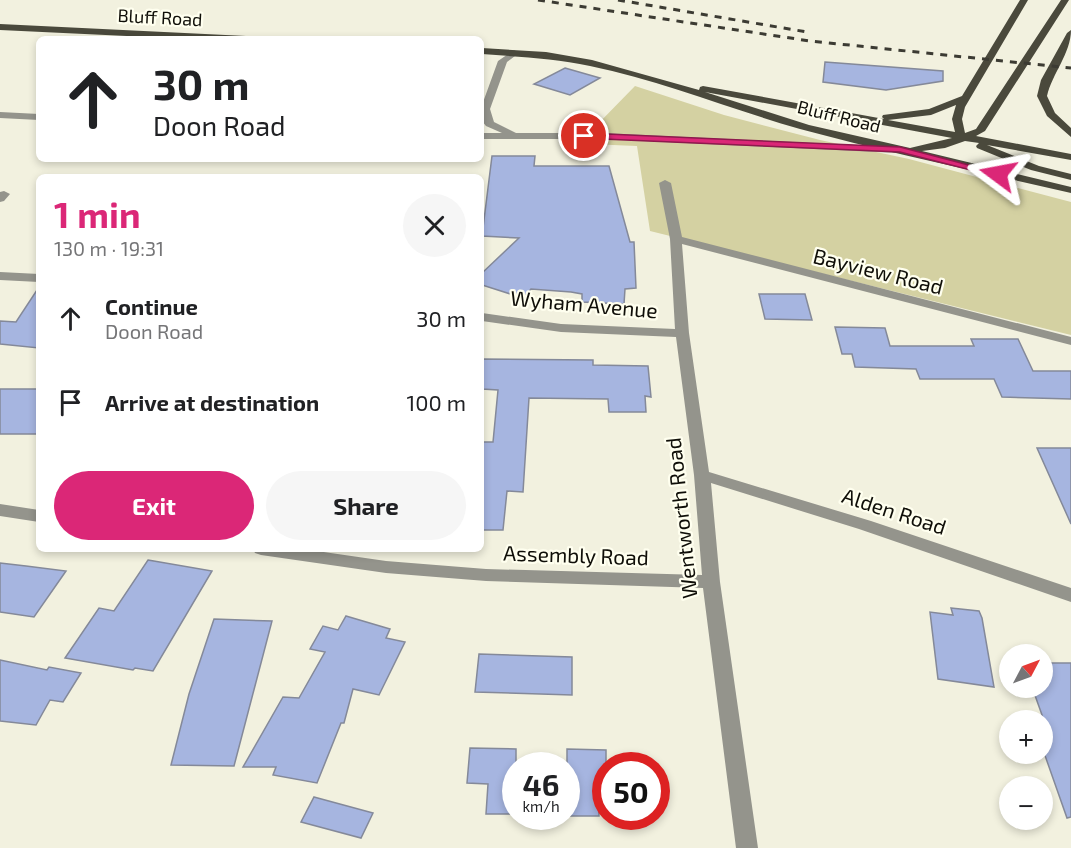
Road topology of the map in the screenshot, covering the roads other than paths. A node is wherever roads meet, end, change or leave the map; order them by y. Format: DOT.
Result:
graph roads {
  1 [pos="1024,0"];
  2 [pos="1065,0"];
  3 [pos="0,27"];
  4 [pos="184,36"];
  5 [pos="1069,36"];
  6 [pos="484,51"];
  7 [pos="514,53"];
  8 [pos="671,84"];
  9 [pos="967,97"];
  10 [pos="484,108"];
  11 [pos="484,114"];
  12 [pos="0,115"];
  13 [pos="36,117"];
  14 [pos="862,118"];
  15 [pos="1071,134"];
  16 [pos="484,136"];
  17 [pos="526,136"];
  18 [pos="961,138"];
  19 [pos="900,150"];
  20 [pos="1071,157"];
  21 [pos="1071,177"];
  22 [pos="665,183"];
  23 [pos="1071,190"];
  24 [pos="676,239"];
  25 [pos="0,276"];
  26 [pos="36,278"];
  27 [pos="484,317"];
  28 [pos="682,333"];
  29 [pos="1071,341"];
  30 [pos="702,475"];
  31 [pos="0,510"];
  32 [pos="36,516"];
  33 [pos="282,552"];
  34 [pos="711,582"];
  35 [pos="1071,596"];
  36 [pos="747,848"];
  1 -- 9 [label="main road"];
  2 -- 18 [label="main road"];
  3 -- 4 [label="main road, Bluff Road"];
  5 -- 15 [label="main road"];
  6 -- 7 [label="main road, Bluff Road"];
  7 -- 8 [label="main road, Bluff Road"];
  7 -- 10 [label="street"];
  8 -- 14 [label="main road, Bluff Road"];
  8 -- 19 [label="main road, Bluff Road"];
  9 -- 14 [label="main road"];
  9 -- 18 [label="main road"];
  11 -- 17 [label="street"];
  12 -- 13 [label="street"];
  14 -- 18 [label="main road, Bluff Road"];
  16 -- 17 [label="street"];
  17 -- 19 [label="street"];
  18 -- 19 [label="main road"];
  18 -- 20 [label="main road, Bluff Road"];
  18 -- 21 [label="main road"];
  19 -- 23 [label="main road, Bluff Road"];
  22 -- 24 [label="street, Wentworth Road"];
  24 -- 28 [label="street, Wentworth Road"];
  24 -- 29 [label="street, Bayview Road"];
  25 -- 26 [label="street"];
  27 -- 28 [label="street, Wyham Avenue"];
  28 -- 30 [label="street, Wentworth Road"];
  30 -- 34 [label="street, Wentworth Road"];
  30 -- 35 [label="street, Alden Road"];
  31 -- 32 [label="street"];
  33 -- 34 [label="street, Assembly Road"];
  34 -- 36 [label="street, Wentworth Road"];
}
